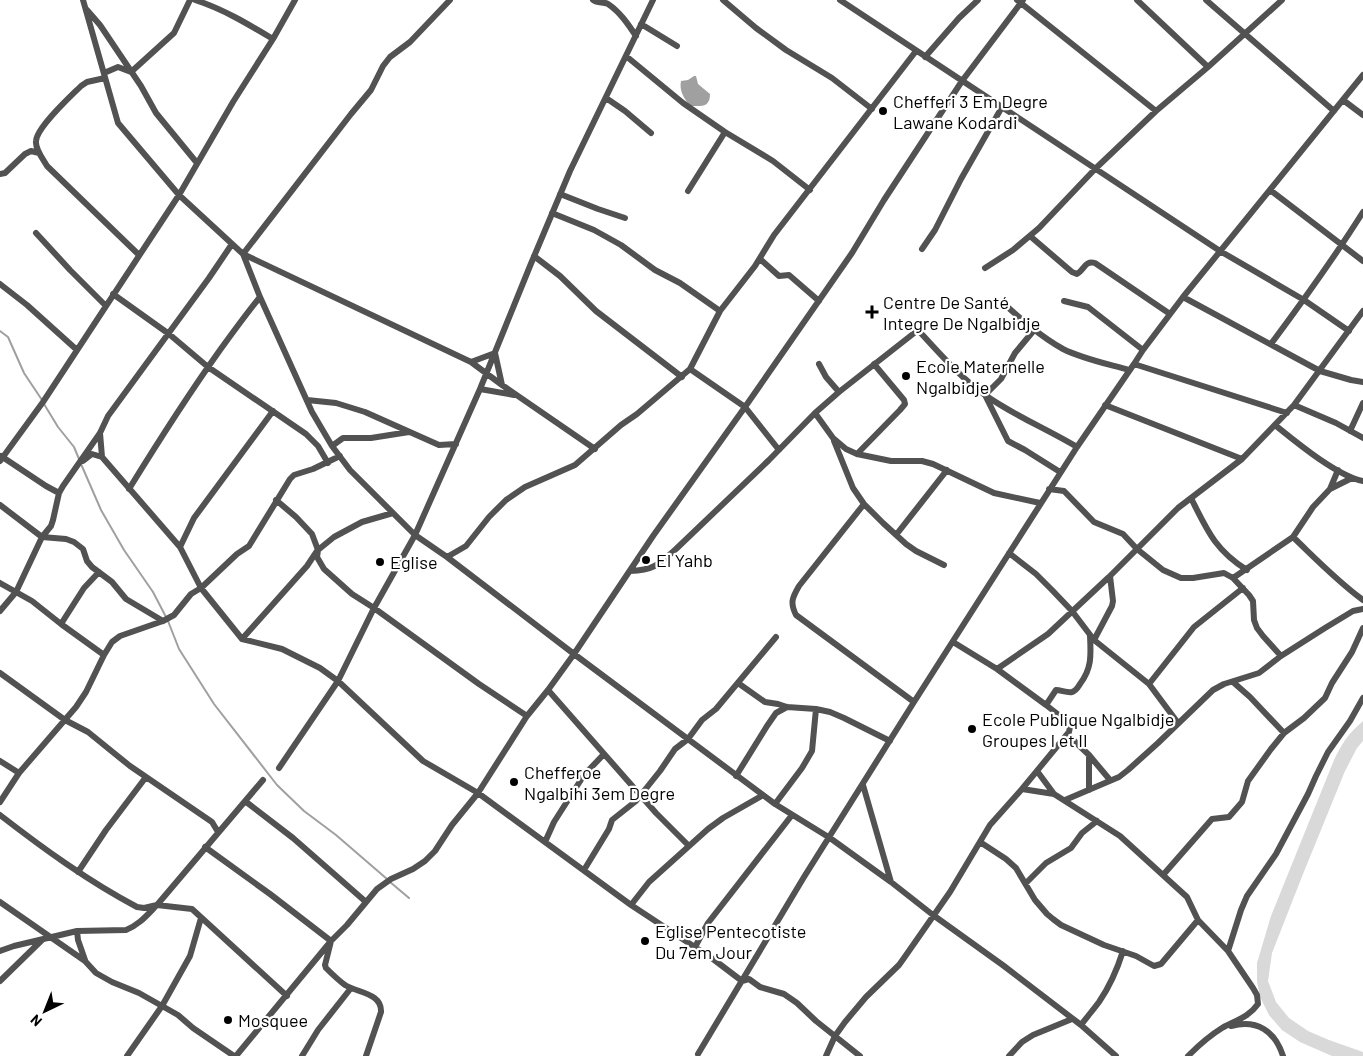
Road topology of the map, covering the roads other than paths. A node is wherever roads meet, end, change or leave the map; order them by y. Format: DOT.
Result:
graph roads {
  1 [pos="83,0"];
  2 [pos="190,0"];
  3 [pos="196,0"];
  4 [pos="295,0"];
  5 [pos="450,0"];
  6 [pos="593,0"];
  7 [pos="652,0"];
  8 [pos="723,0"];
  9 [pos="840,0"];
  10 [pos="978,0"];
  11 [pos="1137,0"];
  12 [pos="1206,0"];
  13 [pos="1282,0"];
  14 [pos="1021,1"];
  15 [pos="86,9"];
  16 [pos="641,24"];
  17 [pos="1245,34"];
  18 [pos="636,36"];
  19 [pos="273,39"];
  20 [pos="677,46"];
  21 [pos="916,51"];
  22 [pos="626,56"];
  23 [pos="925,57"];
  24 [pos="1208,67"];
  25 [pos="131,72"];
  26 [pos="104,75"];
  27 [pos="1363,75"];
  28 [pos="962,81"];
  29 [pos="606,98"];
  30 [pos="1343,100"];
  31 [pos="1002,107"];
  32 [pos="872,109"];
  33 [pos="1156,111"];
  34 [pos="1334,111"];
  35 [pos="1363,115"];
  36 [pos="725,132"];
  37 [pos="651,133"];
  38 [pos="39,153"];
  39 [pos="197,163"];
  40 [pos="1095,169"];
  41 [pos="0,174"];
  42 [pos="810,190"];
  43 [pos="1270,190"];
  44 [pos="688,191"];
  45 [pos="560,194"];
  46 [pos="178,195"];
  47 [pos="1363,212"];
  48 [pos="552,213"];
  49 [pos="624,218"];
  50 [pos="36,233"];
  51 [pos="1030,236"];
  52 [pos="232,244"];
  53 [pos="1342,246"];
  54 [pos="922,249"];
  55 [pos="1220,251"];
  56 [pos="243,254"];
  57 [pos="139,255"];
  58 [pos="534,256"];
  59 [pos="760,259"];
  60 [pos="1363,261"];
  61 [pos="542,263"];
  62 [pos="530,266"];
  63 [pos="985,268"];
  64 [pos="0,284"];
  65 [pos="113,294"];
  66 [pos="1183,297"];
  67 [pos="260,298"];
  68 [pos="1304,300"];
  69 [pos="819,301"];
  70 [pos="1064,301"];
  71 [pos="1002,302"];
  72 [pos="106,306"];
  73 [pos="720,311"];
  74 [pos="1363,311"];
  75 [pos="1170,314"];
  76 [pos="1034,329"];
  77 [pos="1349,331"];
  78 [pos="169,334"];
  79 [pos="1271,344"];
  80 [pos="77,350"];
  81 [pos="1143,350"];
  82 [pos="495,353"];
  83 [pos="471,362"];
  84 [pos="819,364"];
  85 [pos="874,364"];
  86 [pos="1134,364"];
  87 [pos="208,367"];
  88 [pos="690,369"];
  89 [pos="1129,370"];
  90 [pos="1320,371"];
  91 [pos="486,374"];
  92 [pos="682,377"];
  93 [pos="1363,382"];
  94 [pos="502,385"];
  95 [pos="480,388"];
  96 [pos="839,392"];
  97 [pos="985,395"];
  98 [pos="518,396"];
  99 [pos="307,400"];
  100 [pos="1363,403"];
  101 [pos="1105,405"];
  102 [pos="1294,405"];
  103 [pos="745,408"];
  104 [pos="273,411"];
  105 [pos="1287,413"];
  106 [pos="815,414"];
  107 [pos="1275,426"];
  108 [pos="1350,431"];
  109 [pos="410,432"];
  110 [pos="100,433"];
  111 [pos="833,438"];
  112 [pos="1363,438"];
  113 [pos="456,444"];
  114 [pos="332,446"];
  115 [pos="1077,447"];
  116 [pos="594,449"];
  117 [pos="779,450"];
  118 [pos="857,454"];
  119 [pos="340,456"];
  120 [pos="102,457"];
  121 [pos="1,458"];
  122 [pos="1242,459"];
  123 [pos="81,460"];
  124 [pos="328,463"];
  125 [pos="947,470"];
  126 [pos="1338,470"];
  127 [pos="1060,472"];
  128 [pos="1352,478"];
  129 [pos="1363,481"];
  130 [pos="129,489"];
  131 [pos="1049,489"];
  132 [pos="1330,489"];
  133 [pos="59,493"];
  134 [pos="1191,498"];
  135 [pos="276,500"];
  136 [pos="1040,503"];
  137 [pos="864,504"];
  138 [pos="0,505"];
  139 [pos="393,513"];
  140 [pos="415,534"];
  141 [pos="896,535"];
  142 [pos="42,537"];
  143 [pos="1293,538"];
  144 [pos="180,547"];
  145 [pos="1137,549"];
  146 [pos="318,550"];
  147 [pos="1009,553"];
  148 [pos="448,557"];
  149 [pos="944,564"];
  150 [pos="1247,570"];
  151 [pos="630,571"];
  152 [pos="99,572"];
  153 [pos="1110,576"];
  154 [pos="1234,578"];
  155 [pos="0,583"];
  156 [pos="201,588"];
  157 [pos="1243,588"];
  158 [pos="16,592"];
  159 [pos="1363,600"];
  160 [pos="374,608"];
  161 [pos="1363,610"];
  162 [pos="0,611"];
  163 [pos="1072,611"];
  164 [pos="163,621"];
  165 [pos="61,624"];
  166 [pos="1363,628"];
  167 [pos="776,638"];
  168 [pos="1092,638"];
  169 [pos="242,639"];
  170 [pos="953,642"];
  171 [pos="574,654"];
  172 [pos="104,655"];
  173 [pos="1281,656"];
  174 [pos="997,669"];
  175 [pos="0,674"];
  176 [pos="338,681"];
  177 [pos="1233,682"];
  178 [pos="738,683"];
  179 [pos="1149,684"];
  180 [pos="548,690"];
  181 [pos="1363,698"];
  182 [pos="914,702"];
  183 [pos="778,704"];
  184 [pos="1046,704"];
  185 [pos="788,707"];
  186 [pos="816,709"];
  187 [pos="776,714"];
  188 [pos="527,716"];
  189 [pos="65,720"];
  190 [pos="1178,724"];
  191 [pos="1284,733"];
  192 [pos="1068,735"];
  193 [pos="688,739"];
  194 [pos="890,741"];
  195 [pos="604,754"];
  196 [pos="1088,755"];
  197 [pos="0,761"];
  198 [pos="279,768"];
  199 [pos="1037,771"];
  200 [pos="19,773"];
  201 [pos="736,776"];
  202 [pos="146,777"];
  203 [pos="263,780"];
  204 [pos="1110,780"];
  205 [pos="863,785"];
  206 [pos="1022,789"];
  207 [pos="1090,790"];
  208 [pos="478,793"];
  209 [pos="1054,794"];
  210 [pos="763,795"];
  211 [pos="641,796"];
  212 [pos="245,800"];
  213 [pos="1065,800"];
  214 [pos="0,802"];
  215 [pos="775,804"];
  216 [pos="792,814"];
  217 [pos="0,815"];
  218 [pos="1097,821"];
  219 [pos="218,832"];
  220 [pos="830,838"];
  221 [pos="544,842"];
  222 [pos="980,842"];
  223 [pos="689,846"];
  224 [pos="205,847"];
  225 [pos="584,870"];
  226 [pos="78,872"];
  227 [pos="1163,875"];
  228 [pos="891,882"];
  229 [pos="1026,883"];
  230 [pos="0,902"];
  231 [pos="366,902"];
  232 [pos="156,905"];
  233 [pos="631,905"];
  234 [pos="933,916"];
  235 [pos="201,918"];
  236 [pos="1198,920"];
  237 [pos="77,931"];
  238 [pos="50,937"];
  239 [pos="42,939"];
  240 [pos="331,942"];
  241 [pos="695,947"];
  242 [pos="0,951"];
  243 [pos="1123,951"];
  244 [pos="1228,951"];
  245 [pos="85,961"];
  246 [pos="0,981"];
  247 [pos="742,981"];
  248 [pos="351,988"];
  249 [pos="286,996"];
  250 [pos="162,1006"];
  251 [pos="1072,1019"];
  252 [pos="1081,1024"];
  253 [pos="1221,1029"];
  254 [pos="835,1036"];
  255 [pos="698,1054"];
  256 [pos="127,1056"];
  257 [pos="235,1056"];
  258 [pos="302,1056"];
  259 [pos="366,1056"];
  260 [pos="826,1056"];
  261 [pos="860,1056"];
  262 [pos="1008,1056"];
  263 [pos="1116,1056"];
  264 [pos="1188,1056"];
  265 [pos="1283,1056"];
  1 -- 15 [label="street"];
  2 -- 25 [label="street"];
  3 -- 19 [label="street"];
  4 -- 19 [label="street"];
  5 -- 56 [label="street"];
  6 -- 18 [label="street"];
  7 -- 16 [label="street"];
  8 -- 32 [label="street"];
  9 -- 21 [label="street"];
  10 -- 23 [label="street"];
  11 -- 24 [label="street"];
  12 -- 17 [label="street"];
  13 -- 17 [label="street"];
  14 -- 28 [label="street"];
  14 -- 33 [label="street"];
  15 -- 25 [label="street"];
  15 -- 26 [label="street"];
  16 -- 18 [label="street"];
  16 -- 20 [label="street"];
  17 -- 24 [label="street"];
  17 -- 34 [label="street"];
  18 -- 22 [label="street"];
  19 -- 39 [label="street"];
  21 -- 23 [label="street"];
  21 -- 32 [label="street"];
  22 -- 29 [label="street"];
  22 -- 36 [label="street"];
  23 -- 28 [label="street"];
  24 -- 33 [label="street"];
  25 -- 26 [label="street"];
  25 -- 39 [label="street"];
  26 -- 38 [label="street"];
  26 -- 46 [label="street"];
  27 -- 30 [label="street"];
  28 -- 31 [label="street"];
  28 -- 69 [label="street"];
  29 -- 37 [label="street"];
  29 -- 45 [label="street"];
  30 -- 34 [label="street"];
  30 -- 35 [label="street"];
  31 -- 40 [label="street"];
  31 -- 54 [label="street"];
  32 -- 42 [label="street"];
  33 -- 40 [label="street"];
  34 -- 43 [label="street"];
  36 -- 42 [label="street"];
  36 -- 44 [label="street"];
  38 -- 41 [label="street"];
  38 -- 57 [label="street"];
  39 -- 46 [label="street"];
  40 -- 51 [label="street"];
  40 -- 55 [label="street"];
  42 -- 59 [label="street"];
  43 -- 53 [label="street"];
  43 -- 55 [label="street"];
  45 -- 48 [label="street"];
  45 -- 49 [label="street"];
  46 -- 52 [label="street"];
  46 -- 57 [label="street"];
  47 -- 53 [label="street"];
  48 -- 58 [label="street"];
  48 -- 73 [label="street"];
  50 -- 72 [label="street"];
  51 -- 63 [label="street"];
  51 -- 75 [label="street"];
  52 -- 56 [label="street"];
  52 -- 78 [label="street"];
  53 -- 60 [label="street"];
  53 -- 68 [label="street"];
  55 -- 66 [label="street"];
  55 -- 68 [label="street"];
  56 -- 67 [label="street"];
  56 -- 83 [label="street"];
  57 -- 65 [label="street"];
  58 -- 61 [label="street"];
  58 -- 62 [label="street"];
  59 -- 69 [label="street"];
  59 -- 73 [label="street"];
  61 -- 62 [label="street"];
  61 -- 92 [label="street"];
  62 -- 82 [label="street"];
  64 -- 80 [label="street"];
  65 -- 72 [label="street"];
  65 -- 78 [label="street"];
  66 -- 75 [label="street"];
  66 -- 79 [label="street"];
  67 -- 87 [label="street"];
  67 -- 99 [label="street"];
  68 -- 77 [label="street"];
  68 -- 79 [label="street"];
  69 -- 103 [label="street"];
  70 -- 81 [label="street"];
  71 -- 76 [label="street"];
  72 -- 80 [label="street"];
  73 -- 88 [label="street"];
  74 -- 77 [label="street"];
  75 -- 81 [label="street"];
  76 -- 89 [label="street"];
  76 -- 97 [label="street"];
  77 -- 90 [label="street"];
  78 -- 87 [label="street"];
  78 -- 110 [label="street"];
  79 -- 90 [label="street"];
  80 -- 121 [label="street"];
  81 -- 86 [label="street"];
  82 -- 83 [label="street"];
  82 -- 91 [label="street"];
  82 -- 94 [label="street"];
  83 -- 91 [label="street"];
  84 -- 96 [label="street"];
  85 -- 96 [label="street"];
  85 -- 97 [label="street"];
  85 -- 118 [label="street"];
  86 -- 89 [label="street"];
  86 -- 105 [label="street"];
  87 -- 104 [label="street"];
  87 -- 130 [label="street"];
  88 -- 92 [label="street"];
  88 -- 103 [label="street"];
  89 -- 101 [label="street"];
  90 -- 93 [label="street"];
  90 -- 102 [label="street"];
  91 -- 94 [label="street"];
  91 -- 95 [label="street"];
  92 -- 116 [label="street"];
  94 -- 98 [label="street"];
  95 -- 98 [label="street"];
  95 -- 113 [label="street"];
  96 -- 106 [label="street"];
  97 -- 115 [label="street"];
  97 -- 127 [label="street"];
  98 -- 116 [label="street"];
  99 -- 109 [label="street"];
  99 -- 114 [label="street"];
  100 -- 108 [label="street"];
  101 -- 115 [label="street"];
  101 -- 122 [label="street"];
  102 -- 105 [label="street"];
  102 -- 108 [label="street"];
  103 -- 117 [label="street"];
  103 -- 151 [label="street"];
  104 -- 124 [label="street"];
  104 -- 144 [label="street"];
  105 -- 107 [label="street"];
  106 -- 111 [label="street"];
  106 -- 117 [label="street"];
  107 -- 122 [label="street"];
  107 -- 126 [label="street"];
  108 -- 112 [label="street"];
  109 -- 113 [label="street"];
  109 -- 114 [label="street"];
  110 -- 120 [label="street"];
  110 -- 123 [label="street"];
  111 -- 118 [label="street"];
  111 -- 137 [label="street"];
  113 -- 140 [label="street"];
  114 -- 119 [label="street"];
  115 -- 127 [label="street"];
  116 -- 148 [label="street"];
  117 -- 151 [label="street"];
  118 -- 125 [label="street"];
  119 -- 124 [label="street"];
  119 -- 139 [label="street"];
  120 -- 123 [label="street"];
  120 -- 130 [label="street"];
  121 -- 133 [label="street"];
  122 -- 134 [label="street"];
  123 -- 133 [label="street"];
  124 -- 135 [label="street"];
  125 -- 136 [label="street"];
  125 -- 141 [label="street"];
  126 -- 128 [label="street"];
  126 -- 132 [label="street"];
  127 -- 131 [label="street"];
  128 -- 129 [label="street"];
  128 -- 132 [label="street"];
  130 -- 144 [label="street"];
  131 -- 136 [label="street"];
  131 -- 145 [label="street"];
  132 -- 143 [label="street"];
  133 -- 142 [label="street"];
  134 -- 145 [label="street"];
  134 -- 150 [label="street"];
  135 -- 146 [label="street"];
  135 -- 156 [label="street"];
  136 -- 147 [label="street"];
  137 -- 141 [label="street"];
  137 -- 182 [label="street"];
  138 -- 142 [label="street"];
  139 -- 140 [label="street"];
  139 -- 146 [label="street"];
  140 -- 148 [label="street"];
  140 -- 160 [label="street"];
  141 -- 149 [label="street"];
  142 -- 152 [label="street"];
  142 -- 158 [label="street"];
  143 -- 150 [label="street"];
  143 -- 159 [label="street"];
  144 -- 156 [label="street"];
  145 -- 153 [label="street"];
  145 -- 154 [label="street"];
  146 -- 160 [label="street"];
  146 -- 169 [label="street"];
  147 -- 163 [label="street"];
  147 -- 170 [label="street"];
  148 -- 171 [label="street"];
  150 -- 154 [label="street"];
  151 -- 171 [label="street"];
  152 -- 164 [label="street"];
  152 -- 165 [label="street"];
  153 -- 163 [label="street"];
  153 -- 168 [label="street"];
  154 -- 157 [label="street"];
  155 -- 158 [label="street"];
  156 -- 164 [label="street"];
  156 -- 169 [label="street"];
  157 -- 173 [label="street"];
  157 -- 179 [label="street"];
  158 -- 162 [label="street"];
  158 -- 165 [label="street"];
  160 -- 176 [label="street"];
  160 -- 188 [label="street"];
  161 -- 173 [label="street"];
  163 -- 168 [label="street"];
  163 -- 174 [label="street"];
  164 -- 172 [label="street"];
  165 -- 172 [label="street"];
  166 -- 191 [label="street"];
  167 -- 178 [label="street"];
  168 -- 179 [label="street"];
  168 -- 184 [label="street"];
  169 -- 176 [label="street"];
  170 -- 174 [label="street"];
  170 -- 182 [label="street"];
  171 -- 180 [label="street"];
  171 -- 193 [label="street"];
  172 -- 189 [label="street"];
  173 -- 177 [label="street"];
  174 -- 184 [label="street"];
  175 -- 189 [label="street"];
  176 -- 198 [label="street"];
  176 -- 208 [label="street"];
  177 -- 190 [label="street"];
  177 -- 191 [label="street"];
  178 -- 183 [label="street"];
  178 -- 193 [label="street"];
  179 -- 190 [label="street"];
  180 -- 188 [label="street"];
  180 -- 195 [label="street"];
  181 -- 244 [label="street"];
  182 -- 194 [label="street"];
  183 -- 185 [label="street"];
  183 -- 187 [label="street"];
  184 -- 192 [label="street"];
  185 -- 186 [label="street"];
  185 -- 187 [label="street"];
  186 -- 194 [label="street"];
  186 -- 215 [label="street"];
  187 -- 201 [label="street"];
  188 -- 208 [label="street"];
  189 -- 200 [label="street"];
  189 -- 202 [label="street"];
  190 -- 204 [label="street"];
  191 -- 227 [label="street"];
  192 -- 196 [label="street"];
  192 -- 199 [label="street"];
  193 -- 201 [label="street"];
  193 -- 211 [label="street"];
  194 -- 205 [label="street"];
  195 -- 211 [label="street"];
  195 -- 221 [label="street"];
  196 -- 204 [label="street"];
  196 -- 207 [label="street"];
  197 -- 200 [label="street"];
  199 -- 206 [label="street"];
  199 -- 209 [label="street"];
  200 -- 214 [label="street"];
  201 -- 210 [label="street"];
  202 -- 219 [label="street"];
  202 -- 226 [label="street"];
  203 -- 212 [label="street"];
  204 -- 207 [label="street"];
  205 -- 220 [label="street"];
  205 -- 228 [label="street"];
  206 -- 209 [label="street"];
  206 -- 222 [label="street"];
  207 -- 213 [label="street"];
  208 -- 221 [label="street"];
  208 -- 231 [label="street"];
  209 -- 213 [label="street"];
  210 -- 215 [label="street"];
  210 -- 223 [label="street"];
  211 -- 223 [label="street"];
  211 -- 225 [label="street"];
  212 -- 219 [label="street"];
  212 -- 231 [label="street"];
  213 -- 218 [label="street"];
  215 -- 216 [label="street"];
  216 -- 220 [label="street"];
  216 -- 241 [label="street"];
  217 -- 226 [label="street"];
  218 -- 227 [label="street"];
  218 -- 229 [label="street"];
  219 -- 224 [label="street"];
  220 -- 228 [label="street"];
  220 -- 247 [label="street"];
  221 -- 225 [label="street"];
  222 -- 229 [label="street"];
  222 -- 234 [label="street"];
  223 -- 233 [label="street"];
  224 -- 232 [label="street"];
  224 -- 240 [label="street"];
  225 -- 233 [label="street"];
  226 -- 232 [label="street"];
  227 -- 236 [label="street"];
  228 -- 234 [label="street"];
  229 -- 243 [label="street"];
  230 -- 238 [label="street"];
  231 -- 240 [label="street"];
  232 -- 235 [label="street"];
  232 -- 237 [label="street"];
  233 -- 241 [label="street"];
  234 -- 251 [label="street"];
  234 -- 254 [label="street"];
  235 -- 249 [label="street"];
  235 -- 250 [label="street"];
  236 -- 243 [label="street"];
  236 -- 244 [label="street"];
  237 -- 238 [label="street"];
  237 -- 245 [label="street"];
  238 -- 239 [label="street"];
  238 -- 245 [label="street"];
  239 -- 242 [label="street"];
  239 -- 246 [label="street"];
  240 -- 248 [label="street"];
  240 -- 249 [label="street"];
  241 -- 247 [label="street"];
  243 -- 252 [label="street"];
  244 -- 253 [label="street"];
  245 -- 250 [label="street"];
  247 -- 254 [label="street"];
  247 -- 255 [label="street"];
  248 -- 258 [label="street"];
  248 -- 259 [label="street"];
  249 -- 257 [label="street"];
  250 -- 256 [label="street"];
  250 -- 257 [label="street"];
  251 -- 252 [label="street"];
  251 -- 262 [label="street"];
  252 -- 263 [label="street"];
  253 -- 264 [label="street"];
  253 -- 265 [label="street"];
  254 -- 260 [label="street"];
  254 -- 261 [label="street"];
}
